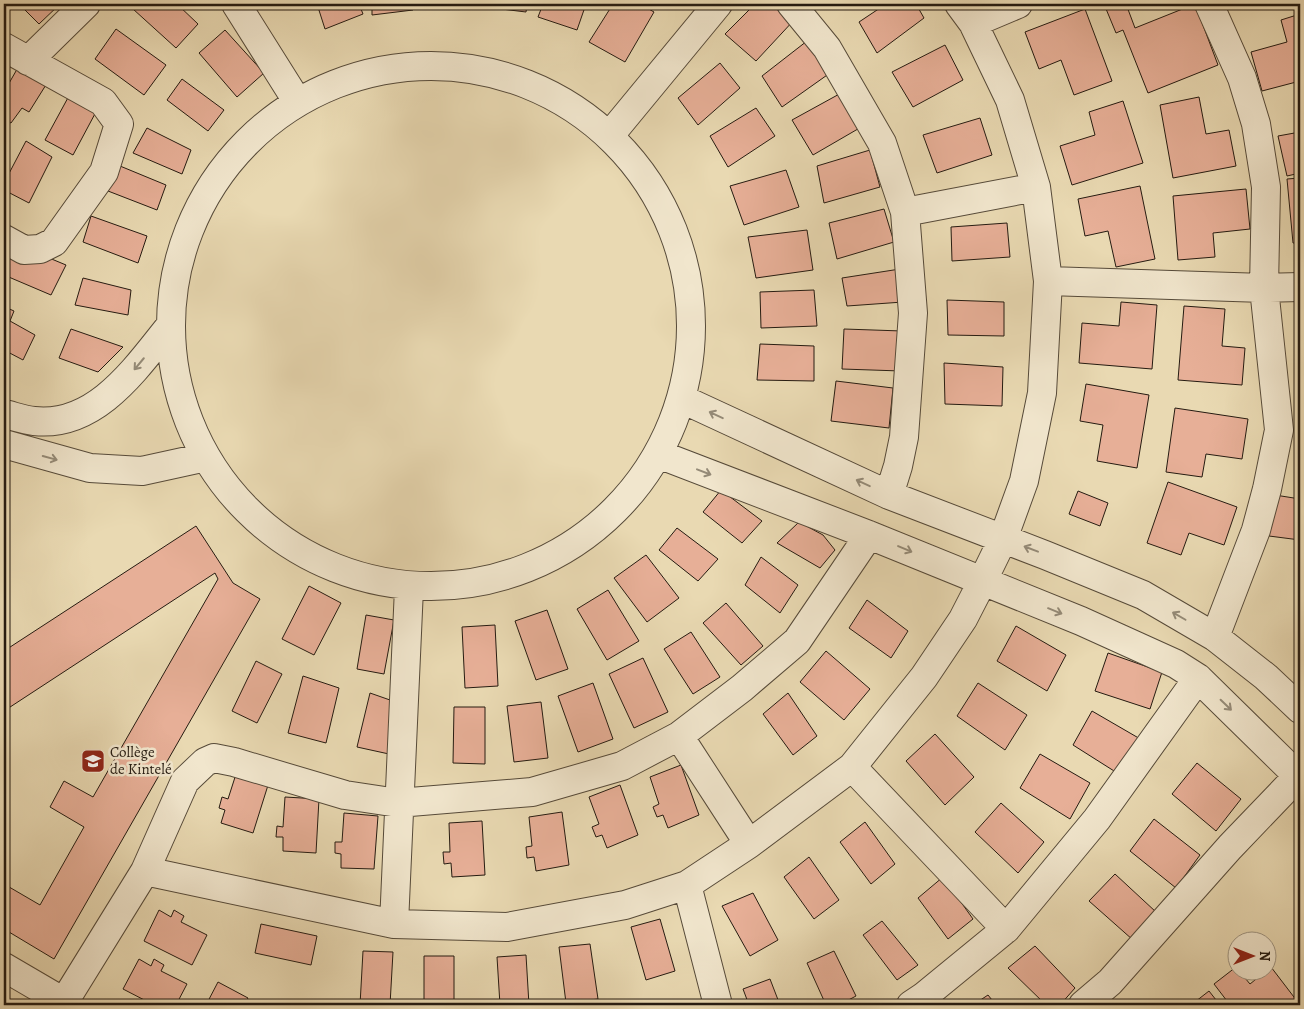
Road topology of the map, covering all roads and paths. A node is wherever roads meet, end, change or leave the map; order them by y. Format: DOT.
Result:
graph roads {
  1 [pos="86,4"];
  2 [pos="236,4"];
  3 [pos="718,4"];
  4 [pos="792,4"];
  5 [pos="1018,4"];
  6 [pos="1209,4"];
  7 [pos="966,13"];
  8 [pos="4,47"];
  9 [pos="28,61"];
  10 [pos="297,101"];
  11 [pos="610,135"];
  12 [pos="1036,188"];
  13 [pos="905,212"];
  14 [pos="4,239"];
  15 [pos="1048,281"];
  16 [pos="1300,287"];
  17 [pos="1264,288"];
  18 [pos="170,326"];
  19 [pos="682,399"];
  20 [pos="4,414"];
  21 [pos="4,444"];
  22 [pos="658,454"];
  23 [pos="206,457"];
  24 [pos="888,495"];
  25 [pos="869,535"];
  26 [pos="1003,539"];
  27 [pos="982,582"];
  28 [pos="409,588"];
  29 [pos="1215,636"];
  30 [pos="1198,678"];
  31 [pos="1300,709"];
  32 [pos="679,736"];
  33 [pos="852,767"];
  34 [pos="1299,777"];
  35 [pos="398,803"];
  36 [pos="749,844"];
  37 [pos="145,872"];
  38 [pos="686,885"];
  39 [pos="394,924"];
  40 [pos="1006,929"];
  41 [pos="4,967"];
  42 [pos="67,1004"];
  43 [pos="718,1005"];
  44 [pos="911,1005"];
  45 [pos="1083,1005"];
  1 -- 9 [label="street"];
  2 -- 10 [label="street"];
  3 -- 11 [label="street"];
  4 -- 13 [label="street"];
  5 -- 7 [label="street"];
  6 -- 17 [label="street"];
  7 -- 12 [label="street"];
  8 -- 9 [label="street"];
  9 -- 14 [label="street"];
  10 -- 11 [label="street"];
  10 -- 18 [label="street"];
  11 -- 19 [label="street"];
  12 -- 13 [label="street"];
  12 -- 15 [label="street"];
  13 -- 24 [label="street"];
  15 -- 17 [label="street"];
  15 -- 26 [label="street"];
  16 -- 17 [label="street"];
  17 -- 29 [label="street"];
  18 -- 20 [label="street, one-way"];
  18 -- 23 [label="street"];
  19 -- 22 [label="street"];
  24 -- 19 [label="street, one-way"];
  21 -- 23 [label="street, one-way"];
  22 -- 25 [label="street, one-way"];
  22 -- 28 [label="street"];
  23 -- 28 [label="street"];
  24 -- 26 [label="street"];
  25 -- 27 [label="street, one-way"];
  25 -- 32 [label="street"];
  26 -- 27 [label="street"];
  29 -- 26 [label="street, one-way"];
  27 -- 30 [label="street, one-way"];
  27 -- 33 [label="street"];
  28 -- 35 [label="street"];
  29 -- 31 [label="street"];
  30 -- 34 [label="street, one-way"];
  30 -- 40 [label="street"];
  32 -- 35 [label="street"];
  32 -- 36 [label="street"];
  33 -- 36 [label="street"];
  33 -- 40 [label="street"];
  34 -- 45 [label="street"];
  35 -- 37 [label="street"];
  35 -- 39 [label="street"];
  36 -- 38 [label="street"];
  37 -- 39 [label="street"];
  37 -- 42 [label="street"];
  38 -- 39 [label="street"];
  38 -- 43 [label="street"];
  40 -- 44 [label="street"];
  41 -- 42 [label="street"];
}
